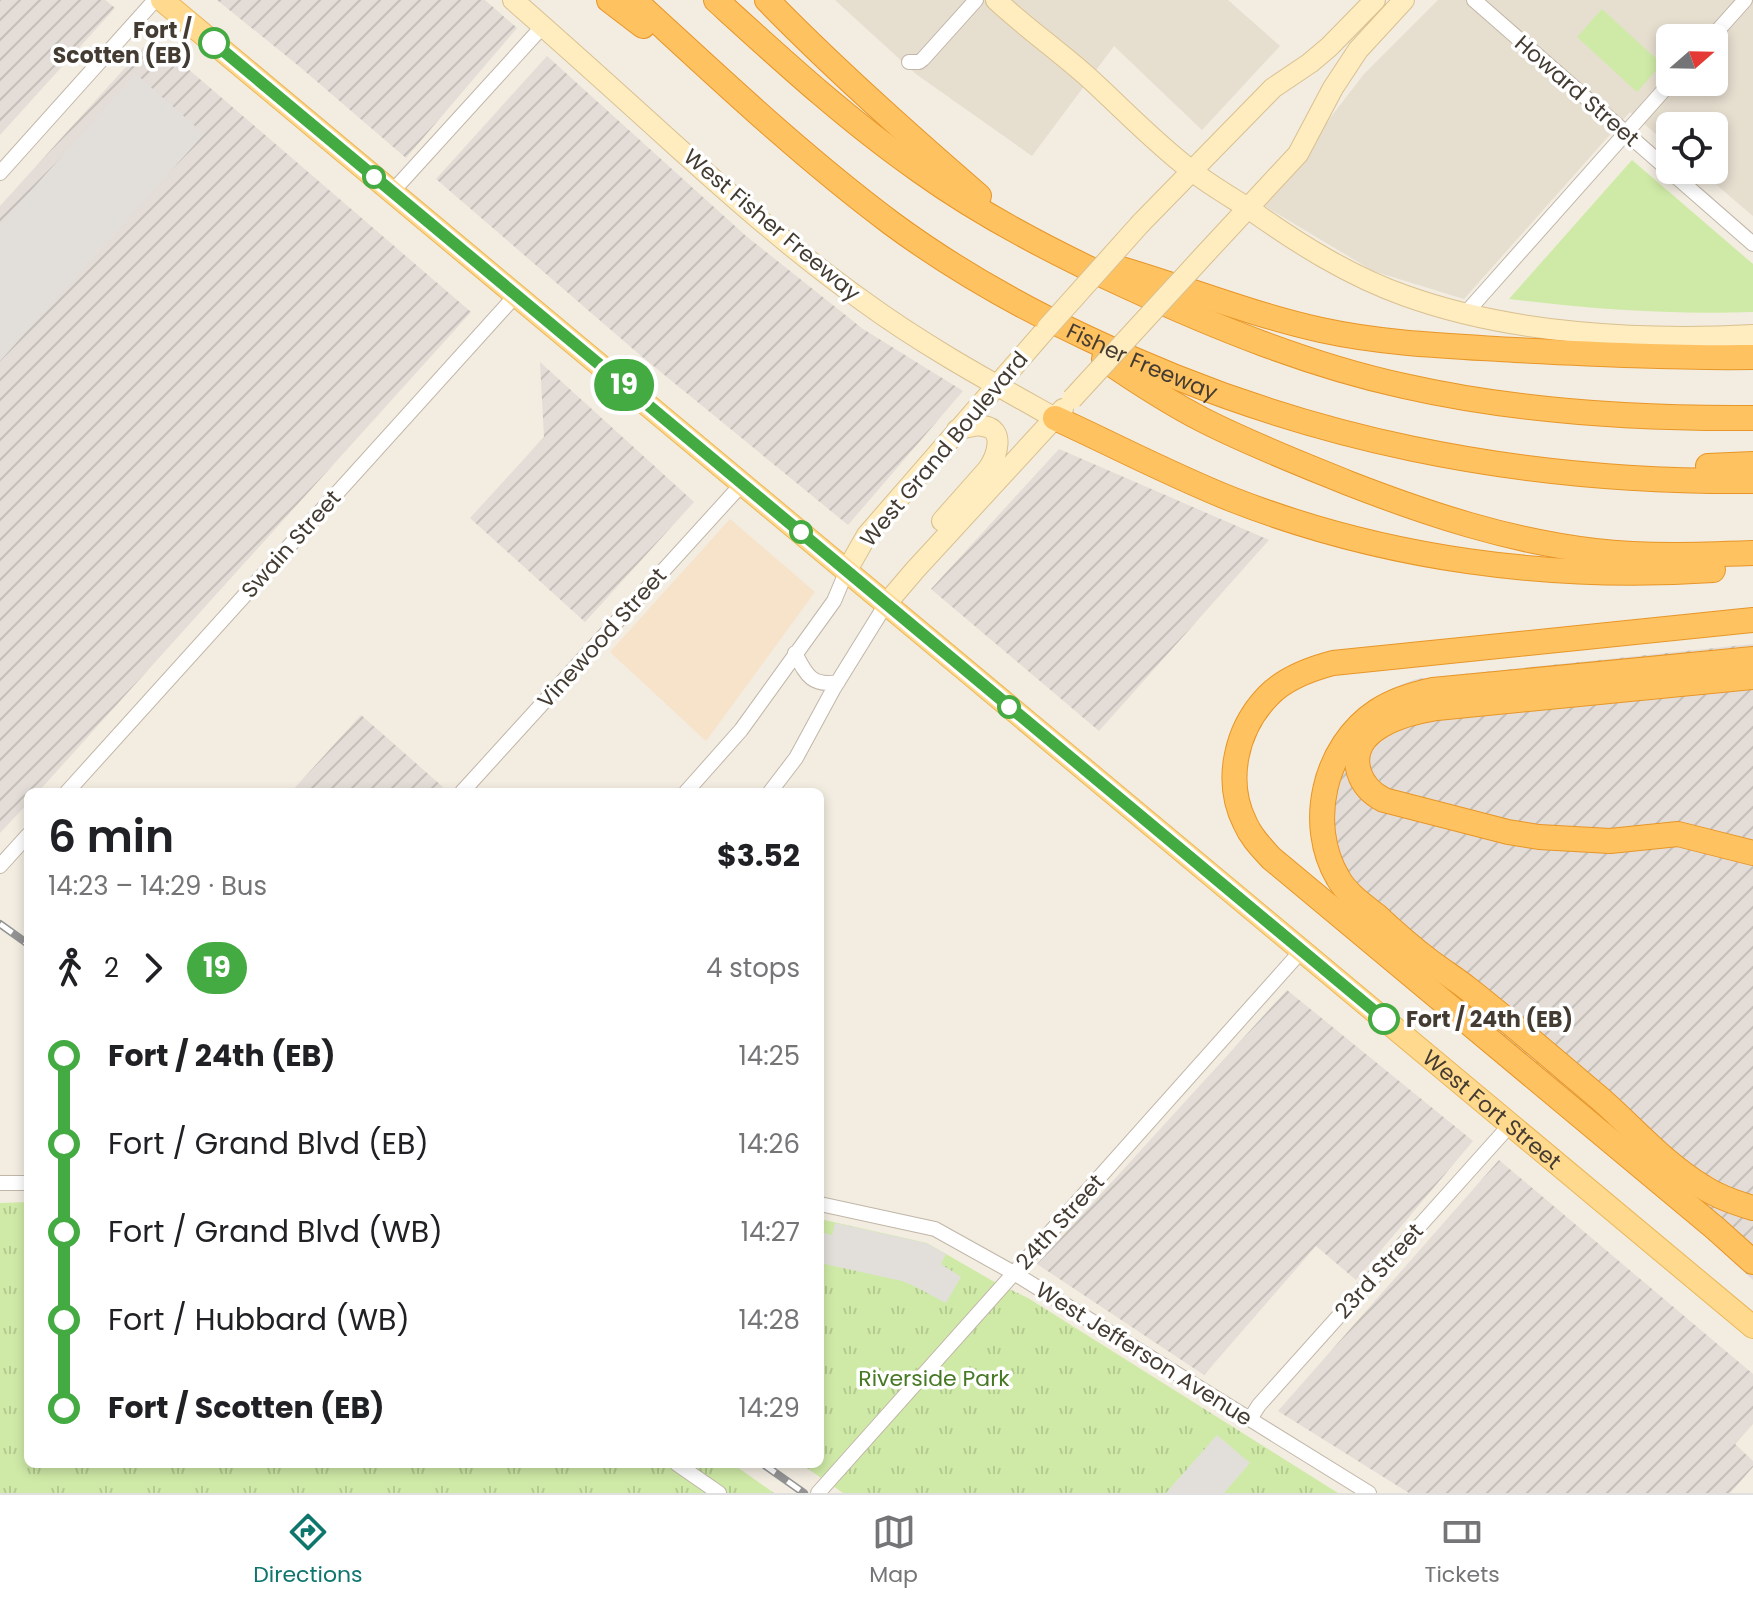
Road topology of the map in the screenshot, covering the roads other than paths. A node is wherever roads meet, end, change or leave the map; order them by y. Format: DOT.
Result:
graph roads {
  1 [pos="155,0"];
  2 [pos="162,0"];
  3 [pos="513,0"];
  4 [pos="609,0"];
  5 [pos="634,0"];
  6 [pos="716,0"];
  7 [pos="767,0"];
  8 [pos="976,0"];
  9 [pos="996,0"];
  10 [pos="1375,0"];
  11 [pos="1404,0"];
  12 [pos="1474,0"];
  13 [pos="1745,0"];
  14 [pos="1724,24"];
  15 [pos="543,26"];
  16 [pos="909,62"];
  17 [pos="718,77"];
  18 [pos="1658,96"];
  19 [pos="1625,133"];
  20 [pos="1192,171"];
  21 [pos="0,173"];
  22 [pos="392,192"];
  23 [pos="1247,208"];
  24 [pos="1040,244"];
  25 [pos="1753,244"];
  26 [pos="516,295"];
  27 [pos="1015,301"];
  28 [pos="1465,314"];
  29 [pos="1753,335"];
  30 [pos="1753,357"];
  31 [pos="996,385"];
  32 [pos="1753,406"];
  33 [pos="1055,418"];
  34 [pos="1663,418"];
  35 [pos="1753,418"];
  36 [pos="957,430"];
  37 [pos="1753,464"];
  38 [pos="1562,473"];
  39 [pos="1753,481"];
  40 [pos="742,484"];
  41 [pos="1753,553"];
  42 [pos="1753,568"];
  43 [pos="847,570"];
  44 [pos="915,570"];
  45 [pos="886,604"];
  46 [pos="1753,620"];
  47 [pos="795,653"];
  48 [pos="1753,659"];
  49 [pos="1753,677"];
  50 [pos="1637,680"];
  51 [pos="838,682"];
  52 [pos="71,788"];
  53 [pos="466,788"];
  54 [pos="690,788"];
  55 [pos="773,788"];
  56 [pos="24,839"];
  57 [pos="1753,853"];
  58 [pos="0,866"];
  59 [pos="1302,950"];
  60 [pos="1510,1125"];
  61 [pos="0,1183"];
  62 [pos="24,1183"];
  63 [pos="824,1205"];
  64 [pos="1753,1208"];
  65 [pos="1753,1262"];
  66 [pos="1014,1273"];
  67 [pos="1753,1327"];
  68 [pos="1250,1419"];
  69 [pos="683,1468"];
  70 [pos="719,1493"];
  71 [pos="818,1493"];
  72 [pos="1369,1493"];
  1 -- 21 [label="street"];
  2 -- 22 [label="main road, West Fort Street"];
  3 -- 15 [label="street, West Fisher Freeway"];
  4 -- 17 [label="highway"];
  5 -- 17 [label="highway, Fisher Freeway"];
  6 -- 24 [label="highway"];
  7 -- 24 [label="highway"];
  8 -- 16 [label="street"];
  9 -- 20 [label="street"];
  10 -- 20 [label="street, West Grand Boulevard"];
  11 -- 23 [label="street"];
  12 -- 19 [label="street, Howard Street"];
  13 -- 14 [label="street"];
  15 -- 22 [label="street"];
  15 -- 31 [label="street, West Fisher Freeway"];
  17 -- 27 [label="highway, Fisher Freeway"];
  18 -- 19 [label="street"];
  19 -- 25 [label="street, Howard Street"];
  19 -- 28 [label="street"];
  20 -- 23 [label="street"];
  20 -- 31 [label="street, West Grand Boulevard, bridge"];
  22 -- 26 [label="main road, West Fort Street"];
  23 -- 28 [label="street"];
  23 -- 33 [label="street, bridge"];
  24 -- 30 [label="highway"];
  24 -- 34 [label="highway"];
  26 -- 40 [label="main road, West Fort Street"];
  26 -- 52 [label="street, Swain Street"];
  27 -- 38 [label="highway, Fisher Freeway"];
  27 -- 41 [label="highway"];
  28 -- 29 [label="street"];
  31 -- 33 [label="street, West Fisher Freeway"];
  31 -- 36 [label="street, West Grand Boulevard"];
  32 -- 34 [label="highway"];
  33 -- 42 [label="highway"];
  33 -- 44 [label="street"];
  34 -- 35 [label="highway"];
  36 -- 43 [label="street, West Grand Boulevard"];
  36 -- 44 [label="street"];
  37 -- 38 [label="highway"];
  38 -- 39 [label="highway, Fisher Freeway"];
  40 -- 43 [label="main road, West Fort Street"];
  40 -- 53 [label="street, Vinewood Street"];
  43 -- 45 [label="main road, West Fort Street"];
  43 -- 47 [label="street, West Grand Boulevard"];
  44 -- 45 [label="street"];
  45 -- 51 [label="street"];
  45 -- 59 [label="main road, West Fort Street"];
  46 -- 65 [label="highway"];
  47 -- 51 [label="street"];
  47 -- 54 [label="street, West Grand Boulevard"];
  48 -- 50 [label="highway"];
  49 -- 50 [label="highway"];
  50 -- 57 [label="highway"];
  50 -- 64 [label="highway"];
  51 -- 55 [label="street"];
  56 -- 58 [label="street"];
  59 -- 60 [label="main road, West Fort Street"];
  59 -- 66 [label="street, 24th Street"];
  60 -- 67 [label="main road, West Fort Street"];
  60 -- 68 [label="street, 23rd Street"];
  61 -- 62 [label="street"];
  63 -- 66 [label="street, West Jefferson Avenue"];
  66 -- 68 [label="street, West Jefferson Avenue"];
  66 -- 71 [label="street, 24th Street"];
  68 -- 72 [label="street, West Jefferson Avenue"];
  69 -- 70 [label="street"];
}
